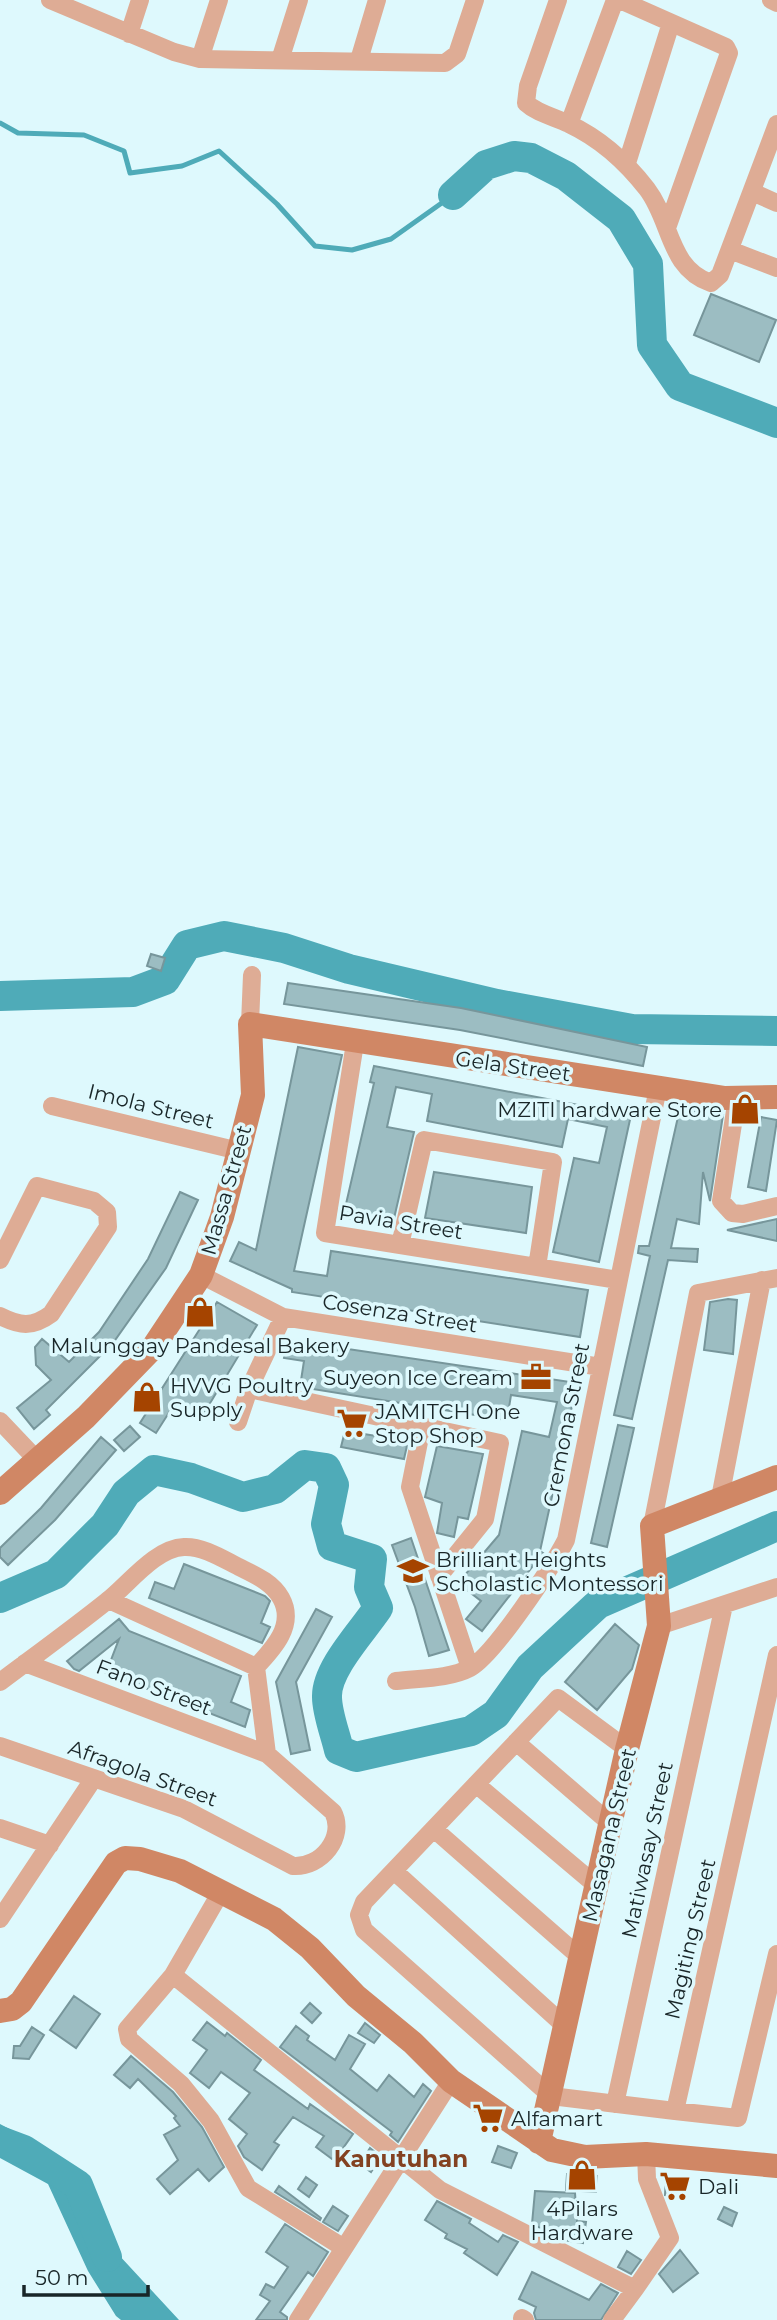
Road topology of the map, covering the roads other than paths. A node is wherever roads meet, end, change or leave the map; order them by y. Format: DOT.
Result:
graph roads {
  1 [pos="140,0"];
  2 [pos="219,0"];
  3 [pos="299,0"];
  4 [pos="377,0"];
  5 [pos="475,0"];
  6 [pos="558,0"];
  7 [pos="618,0"];
  8 [pos="771,0"];
  9 [pos="58,1"];
  10 [pos="777,3"];
  11 [pos="671,23"];
  12 [pos="129,34"];
  13 [pos="200,59"];
  14 [pos="280,60"];
  15 [pos="359,60"];
  16 [pos="569,124"];
  17 [pos="776,131"];
  18 [pos="627,163"];
  19 [pos="752,192"];
  20 [pos="777,203"];
  21 [pos="667,228"];
  22 [pos="730,250"];
  23 [pos="777,268"];
  24 [pos="251,975"];
  25 [pos="250,1024"];
  26 [pos="355,1042"];
  27 [pos="658,1088"];
  28 [pos="777,1097"];
  29 [pos="737,1098"];
  30 [pos="52,1106"];
  31 [pos="239,1151"];
  32 [pos="777,1206"];
  33 [pos="400,1245"];
  34 [pos="0,1260"];
  35 [pos="537,1267"];
  36 [pos="201,1275"];
  37 [pos="770,1279"];
  38 [pos="618,1280"];
  39 [pos="0,1316"];
  40 [pos="283,1317"];
  41 [pos="601,1367"];
  42 [pos="249,1389"];
  43 [pos="0,1422"];
  44 [pos="238,1422"];
  45 [pos="422,1427"];
  46 [pos="37,1460"];
  47 [pos="777,1477"];
  48 [pos="0,1493"];
  49 [pos="720,1498"];
  50 [pos="652,1526"];
  51 [pos="439,1576"];
  52 [pos="777,1587"];
  53 [pos="109,1600"];
  54 [pos="724,1605"];
  55 [pos="660,1626"];
  56 [pos="777,1655"];
  57 [pos="25,1663"];
  58 [pos="256,1667"];
  59 [pos="470,1668"];
  60 [pos="396,1681"];
  61 [pos="0,1682"];
  62 [pos="516,1742"];
  63 [pos="0,1746"];
  64 [pos="627,1749"];
  65 [pos="267,1754"];
  66 [pos="94,1778"];
  67 [pos="476,1784"];
  68 [pos="611,1824"];
  69 [pos="0,1828"];
  70 [pos="434,1829"];
  71 [pos="50,1845"];
  72 [pos="394,1871"];
  73 [pos="597,1886"];
  74 [pos="222,1890"];
  75 [pos="0,1919"];
  76 [pos="777,1954"];
  77 [pos="581,1958"];
  78 [pos="173,1975"];
  79 [pos="10,2006"];
  80 [pos="566,2026"];
  81 [pos="451,2081"];
  82 [pos="551,2096"];
  83 [pos="615,2104"];
  84 [pos="675,2111"];
  85 [pos="539,2142"];
  86 [pos="646,2154"];
  87 [pos="401,2158"];
  88 [pos="777,2166"];
  89 [pos="344,2248"];
  90 [pos="635,2289"];
  91 [pos="298,2320"];
  92 [pos="612,2320"];
  1 -- 12 [label="street"];
  2 -- 13 [label="street"];
  3 -- 14 [label="street"];
  4 -- 15 [label="street"];
  5 -- 15 [label="street"];
  6 -- 16 [label="street"];
  7 -- 11 [label="street"];
  7 -- 16 [label="street"];
  8 -- 10 [label="street"];
  9 -- 12 [label="street"];
  11 -- 18 [label="street"];
  11 -- 21 [label="street"];
  12 -- 13 [label="street"];
  13 -- 14 [label="street"];
  14 -- 15 [label="street"];
  16 -- 18 [label="street"];
  17 -- 19 [label="street"];
  18 -- 21 [label="street"];
  19 -- 20 [label="street"];
  19 -- 22 [label="street"];
  21 -- 22 [label="street"];
  22 -- 23 [label="street"];
  24 -- 25 [label="street, Massa Street"];
  25 -- 26 [label="street, Gela Street"];
  25 -- 31 [label="street, Massa Street"];
  26 -- 27 [label="street, Gela Street"];
  26 -- 33 [label="street, Pavia Street"];
  27 -- 29 [label="street, Gela Street"];
  27 -- 38 [label="street, Cremona Street"];
  28 -- 29 [label="street, Gela Street"];
  29 -- 32 [label="street"];
  30 -- 31 [label="street, Imola Street"];
  31 -- 36 [label="street, Massa Street"];
  33 -- 35 [label="street, Pavia Street"];
  33 -- 35 [label="street"];
  34 -- 39 [label="street"];
  35 -- 38 [label="street, Pavia Street"];
  36 -- 40 [label="street, Cosenza Street"];
  36 -- 46 [label="street, Massa Street"];
  37 -- 49 [label="street"];
  37 -- 50 [label="street"];
  38 -- 41 [label="street, Cremona Street"];
  40 -- 41 [label="street, Cosenza Street"];
  40 -- 42 [label="street"];
  41 -- 59 [label="street, Cremona Street"];
  42 -- 44 [label="street"];
  42 -- 45 [label="street"];
  43 -- 46 [label="street"];
  45 -- 51 [label="street"];
  45 -- 51 [label="street"];
  46 -- 48 [label="street, Massa Street"];
  47 -- 49 [label="street"];
  49 -- 50 [label="street"];
  50 -- 55 [label="street, Masagana Street"];
  51 -- 59 [label="street"];
  52 -- 54 [label="street"];
  53 -- 57 [label="street"];
  53 -- 58 [label="street"];
  53 -- 58 [label="street"];
  54 -- 55 [label="street"];
  54 -- 83 [label="street, Matiwasay Street"];
  55 -- 64 [label="street, Masagana Street"];
  56 -- 84 [label="street, Magiting Street"];
  57 -- 61 [label="street"];
  57 -- 65 [label="street, Fano Street"];
  58 -- 65 [label="street"];
  59 -- 60 [label="street"];
  62 -- 64 [label="street"];
  62 -- 67 [label="street"];
  62 -- 68 [label="street"];
  63 -- 66 [label="street, Afragola Street"];
  64 -- 68 [label="street, Masagana Street"];
  65 -- 66 [label="street, Afragola Street"];
  66 -- 71 [label="street"];
  67 -- 70 [label="street"];
  67 -- 73 [label="street"];
  68 -- 73 [label="street, Masagana Street"];
  69 -- 71 [label="street"];
  70 -- 72 [label="street"];
  70 -- 77 [label="street"];
  71 -- 75 [label="street"];
  72 -- 80 [label="street"];
  72 -- 82 [label="street"];
  73 -- 77 [label="street, Masagana Street"];
  74 -- 78 [label="street"];
  74 -- 79 [label="street"];
  74 -- 81 [label="street"];
  76 -- 84 [label="street"];
  77 -- 80 [label="street, Masagana Street"];
  78 -- 87 [label="street"];
  78 -- 89 [label="street"];
  80 -- 82 [label="street, Masagana Street"];
  81 -- 85 [label="street"];
  81 -- 87 [label="street"];
  82 -- 83 [label="street"];
  82 -- 85 [label="street, Masagana Street"];
  83 -- 84 [label="street"];
  85 -- 86 [label="street"];
  86 -- 88 [label="street"];
  86 -- 90 [label="street"];
  87 -- 89 [label="street"];
  87 -- 90 [label="street"];
  89 -- 91 [label="street"];
  90 -- 92 [label="street"];
}
